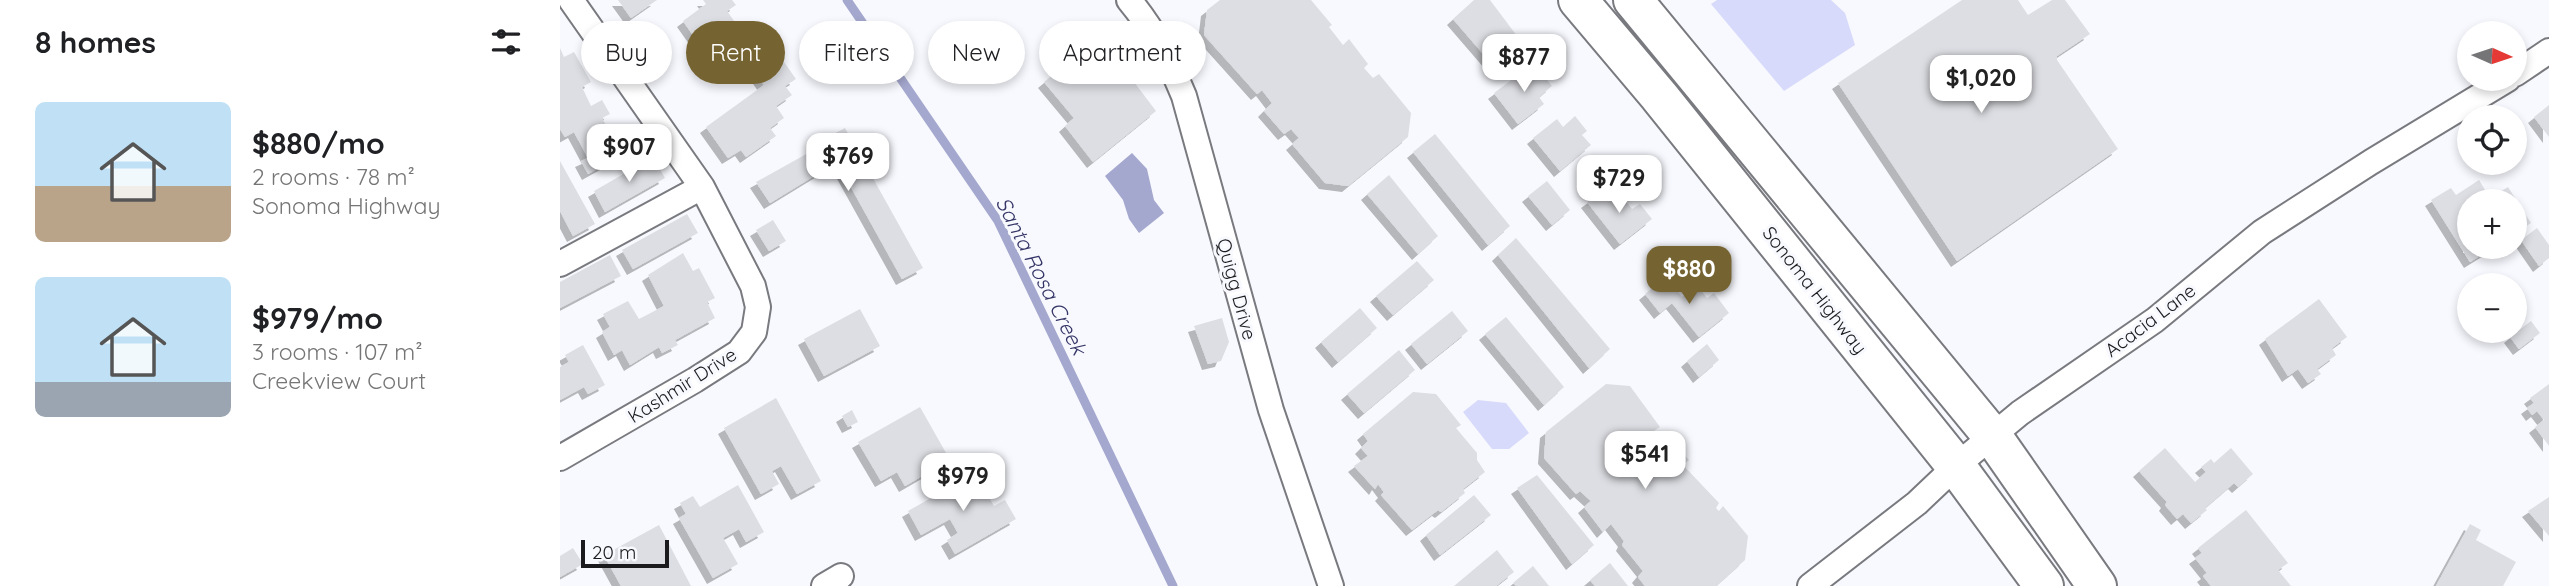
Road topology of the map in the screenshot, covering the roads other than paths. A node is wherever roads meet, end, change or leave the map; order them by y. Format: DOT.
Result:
graph roads {
  1 [pos="571,0"];
  2 [pos="1129,0"];
  3 [pos="1578,0"];
  4 [pos="1633,0"];
  5 [pos="2549,51"];
  6 [pos="2527,66"];
  7 [pos="2488,91"];
  8 [pos="702,187"];
  9 [pos="562,260"];
  10 [pos="1993,437"];
  11 [pos="560,458"];
  12 [pos="1955,466"];
  13 [pos="1331,586"];
  14 [pos="1810,586"];
  15 [pos="2044,586"];
  16 [pos="2097,586"];
  1 -- 8 [label="street, Kashmir Drive"];
  2 -- 13 [label="street, Quigg Drive"];
  3 -- 12 [label="main road, Sonoma Highway"];
  4 -- 10 [label="main road"];
  5 -- 6 [label="street"];
  7 -- 10 [label="street, Acacia Lane"];
  8 -- 9 [label="street"];
  8 -- 11 [label="street, Kashmir Drive"];
  10 -- 12 [label="street, Acacia Lane"];
  10 -- 16 [label="main road"];
  12 -- 14 [label="street, Acacia Lane"];
  12 -- 15 [label="main road, Sonoma Highway"];
}
